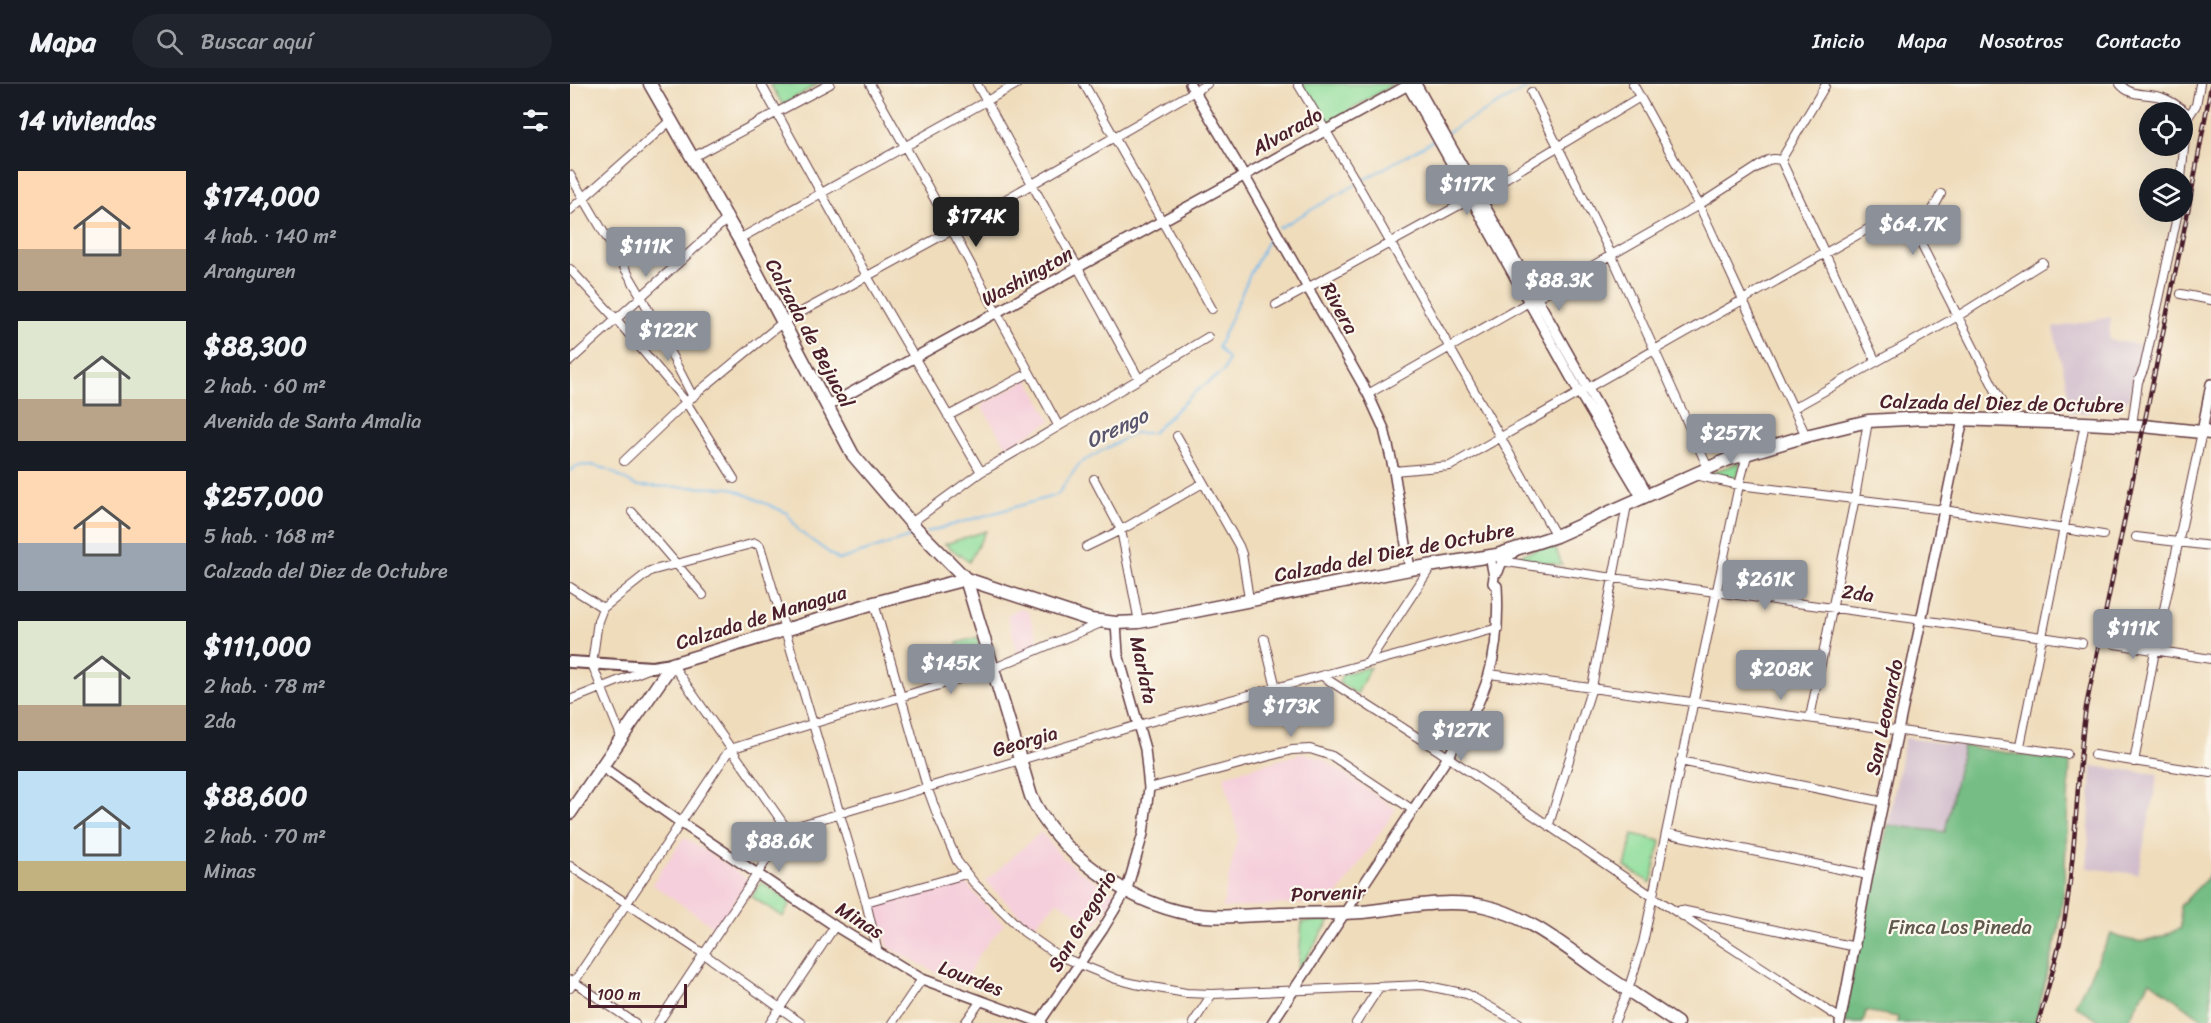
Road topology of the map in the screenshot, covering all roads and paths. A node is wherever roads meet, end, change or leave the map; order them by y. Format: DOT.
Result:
graph roads {
  1 [pos="650,84"];
  2 [pos="761,84"];
  3 [pos="830,84"];
  4 [pos="870,84"];
  5 [pos="977,84"];
  6 [pos="1017,84"];
  7 [pos="1084,84"];
  8 [pos="1208,84"];
  9 [pos="1298,84"];
  10 [pos="1410,84"];
  11 [pos="1633,84"];
  12 [pos="2120,84"];
  13 [pos="2200,84"];
  14 [pos="1825,86"];
  15 [pos="1192,88"];
  16 [pos="1531,92"];
  17 [pos="1640,97"];
  18 [pos="986,101"];
  19 [pos="2170,102"];
  20 [pos="2193,109"];
  21 [pos="777,113"];
  22 [pos="671,120"];
  23 [pos="1325,130"];
  24 [pos="1114,137"];
  25 [pos="905,146"];
  26 [pos="1557,146"];
  27 [pos="693,157"];
  28 [pos="1781,160"];
  29 [pos="570,175"];
  30 [pos="1244,176"];
  31 [pos="1032,183"];
  32 [pos="821,193"];
  33 [pos="1941,194"];
  34 [pos="584,197"];
  35 [pos="1474,197"];
  36 [pos="1699,205"];
  37 [pos="570,210"];
  38 [pos="1889,217"];
  39 [pos="727,219"];
  40 [pos="1163,220"];
  41 [pos="2176,222"];
  42 [pos="952,230"];
  43 [pos="739,239"];
  44 [pos="1390,242"];
  45 [pos="1826,253"];
  46 [pos="1611,254"];
  47 [pos="2043,263"];
  48 [pos="1078,268"];
  49 [pos="570,269"];
  50 [pos="867,276"];
  51 [pos="1308,287"];
  52 [pos="2181,294"];
  53 [pos="641,296"];
  54 [pos="1532,299"];
  55 [pos="2211,300"];
  56 [pos="1743,301"];
  57 [pos="1276,304"];
  58 [pos="1212,309"];
  59 [pos="997,313"];
  60 [pos="1959,316"];
  61 [pos="616,319"];
  62 [pos="783,321"];
  63 [pos="1208,337"];
  64 [pos="1449,346"];
  65 [pos="1653,350"];
  66 [pos="915,358"];
  67 [pos="570,361"];
  68 [pos="1876,362"];
  69 [pos="1029,373"];
  70 [pos="1139,379"];
  71 [pos="684,382"];
  72 [pos="2211,384"];
  73 [pos="675,389"];
  74 [pos="1583,390"];
  75 [pos="1368,394"];
  76 [pos="689,400"];
  77 [pos="827,406"];
  78 [pos="1794,408"];
  79 [pos="948,416"];
  80 [pos="1962,419"];
  81 [pos="1868,421"];
  82 [pos="2011,421"];
  83 [pos="2085,423"];
  84 [pos="2132,425"];
  85 [pos="1058,426"];
  86 [pos="2206,432"];
  87 [pos="1177,435"];
  88 [pos="1806,436"];
  89 [pos="1500,438"];
  90 [pos="1748,452"];
  91 [pos="624,461"];
  92 [pos="1708,468"];
  93 [pos="1394,471"];
  94 [pos="981,472"];
  95 [pos="1693,475"];
  96 [pos="734,479"];
  97 [pos="1094,479"];
  98 [pos="1203,483"];
  99 [pos="1739,484"];
  100 [pos="1645,496"];
  101 [pos="1855,498"];
  102 [pos="1627,505"];
  103 [pos="1944,510"];
  104 [pos="632,512"];
  105 [pos="913,525"];
  106 [pos="2064,529"];
  107 [pos="1121,530"];
  108 [pos="2103,535"];
  109 [pos="1556,536"];
  110 [pos="2136,537"];
  111 [pos="2179,542"];
  112 [pos="2211,546"];
  113 [pos="1086,547"];
  114 [pos="1496,559"];
  115 [pos="945,560"];
  116 [pos="677,564"];
  117 [pos="1432,565"];
  118 [pos="1410,569"];
  119 [pos="966,579"];
  120 [pos="1613,579"];
  121 [pos="942,584"];
  122 [pos="570,586"];
  123 [pos="1497,586"];
  124 [pos="1717,592"];
  125 [pos="703,595"];
  126 [pos="1249,600"];
  127 [pos="874,603"];
  128 [pos="1832,607"];
  129 [pos="603,608"];
  130 [pos="1922,620"];
  131 [pos="1103,622"];
  132 [pos="1139,622"];
  133 [pos="1116,623"];
  134 [pos="1498,628"];
  135 [pos="786,630"];
  136 [pos="2042,637"];
  137 [pos="1264,639"];
  138 [pos="2082,643"];
  139 [pos="2115,644"];
  140 [pos="2155,651"];
  141 [pos="2211,659"];
  142 [pos="1369,661"];
  143 [pos="570,662"];
  144 [pos="592,663"];
  145 [pos="672,664"];
  146 [pos="652,667"];
  147 [pos="992,669"];
  148 [pos="1490,674"];
  149 [pos="1322,676"];
  150 [pos="602,687"];
  151 [pos="1592,687"];
  152 [pos="1276,688"];
  153 [pos="902,696"];
  154 [pos="570,700"];
  155 [pos="1693,702"];
  156 [pos="1810,717"];
  157 [pos="813,724"];
  158 [pos="1138,725"];
  159 [pos="1899,730"];
  160 [pos="621,736"];
  161 [pos="2020,746"];
  162 [pos="730,749"];
  163 [pos="2067,754"];
  164 [pos="2094,755"];
  165 [pos="1448,757"];
  166 [pos="1018,759"];
  167 [pos="1680,761"];
  168 [pos="2134,762"];
  169 [pos="601,766"];
  170 [pos="2211,773"];
  171 [pos="927,787"];
  172 [pos="1149,788"];
  173 [pos="1884,802"];
  174 [pos="571,809"];
  175 [pos="1413,810"];
  176 [pos="840,813"];
  177 [pos="680,822"];
  178 [pos="1549,825"];
  179 [pos="787,829"];
  180 [pos="1666,833"];
  181 [pos="570,866"];
  182 [pos="757,874"];
  183 [pos="966,874"];
  184 [pos="1868,874"];
  185 [pos="1127,889"];
  186 [pos="1652,896"];
  187 [pos="866,902"];
  188 [pos="627,903"];
  189 [pos="1676,909"];
  190 [pos="1347,913"];
  191 [pos="835,926"];
  192 [pos="1856,947"];
  193 [pos="878,953"];
  194 [pos="704,954"];
  195 [pos="1079,964"];
  196 [pos="922,979"];
  197 [pos="571,983"];
  198 [pos="1380,986"];
  199 [pos="1295,989"];
  200 [pos="1628,990"];
  201 [pos="1212,994"];
  202 [pos="980,1002"];
  203 [pos="780,1008"];
  204 [pos="1840,1021"];
  205 [pos="635,1023"];
  206 [pos="658,1023"];
  207 [pos="770,1023"];
  208 [pos="801,1023"];
  209 [pos="892,1023"];
  210 [pos="965,1023"];
  211 [pos="1040,1023"];
  212 [pos="1193,1023"];
  213 [pos="1272,1023"];
  214 [pos="1356,1023"];
  215 [pos="1519,1023"];
  216 [pos="1614,1023"];
  217 [pos="1677,1023"];
  1 -- 22 [label="main road, Calzada de Bejucal"];
  2 -- 21 [label="street"];
  3 -- 21 [label="street"];
  4 -- 25 [label="street"];
  5 -- 18 [label="street"];
  6 -- 18 [label="street"];
  7 -- 24 [label="street"];
  8 -- 15 [label="street"];
  9 -- 23 [label="street"];
  10 -- 23 [label="street, Alvarado"];
  10 -- 35 [label="street"];
  11 -- 17 [label="street"];
  12 -- 19 [label="street"];
  13 -- 20 [label="street"];
  14 -- 28 [label="street"];
  15 -- 24 [label="street"];
  15 -- 30 [label="street, Rivera"];
  16 -- 26 [label="street"];
  17 -- 26 [label="street"];
  17 -- 36 [label="street"];
  18 -- 25 [label="street"];
  18 -- 31 [label="street"];
  21 -- 27 [label="street"];
  21 -- 32 [label="street"];
  22 -- 27 [label="main road, Calzada de Bejucal"];
  22 -- 34 [label="street"];
  23 -- 30 [label="street, Alvarado"];
  23 -- 44 [label="street"];
  24 -- 31 [label="street"];
  24 -- 40 [label="street"];
  25 -- 32 [label="street"];
  25 -- 42 [label="street"];
  26 -- 35 [label="street"];
  26 -- 46 [label="street"];
  27 -- 39 [label="main road, Calzada de Bejucal"];
  28 -- 36 [label="street"];
  28 -- 45 [label="street"];
  29 -- 34 [label="street"];
  30 -- 40 [label="street, Washington"];
  30 -- 51 [label="street, Rivera"];
  31 -- 42 [label="street"];
  31 -- 48 [label="street"];
  32 -- 43 [label="street"];
  32 -- 50 [label="street"];
  33 -- 60 [label="street"];
  34 -- 37 [label="street"];
  34 -- 53 [label="street"];
  35 -- 44 [label="street"];
  35 -- 54 [label="street"];
  36 -- 46 [label="street"];
  36 -- 56 [label="street"];
  38 -- 45 [label="street"];
  39 -- 43 [label="main road, Calzada de Bejucal"];
  39 -- 53 [label="street"];
  40 -- 48 [label="street, Washington"];
  40 -- 58 [label="street"];
  41 -- 84 [label="street"];
  42 -- 50 [label="street"];
  42 -- 59 [label="street"];
  43 -- 62 [label="main road, Calzada de Bejucal"];
  44 -- 51 [label="street"];
  44 -- 64 [label="street"];
  45 -- 56 [label="street"];
  45 -- 68 [label="street"];
  46 -- 54 [label="street"];
  46 -- 65 [label="street"];
  47 -- 60 [label="street"];
  48 -- 59 [label="street, Washington"];
  48 -- 70 [label="street"];
  49 -- 61 [label="street"];
  50 -- 62 [label="street"];
  50 -- 66 [label="street"];
  51 -- 57 [label="street"];
  51 -- 75 [label="street, Rivera"];
  52 -- 55 [label="street"];
  53 -- 61 [label="street"];
  53 -- 71 [label="street"];
  54 -- 64 [label="street"];
  54 -- 74 [label="street"];
  56 -- 65 [label="street"];
  56 -- 78 [label="street"];
  59 -- 66 [label="street, Washington"];
  59 -- 69 [label="street"];
  60 -- 68 [label="street"];
  60 -- 82 [label="street"];
  61 -- 67 [label="street"];
  61 -- 73 [label="street"];
  62 -- 76 [label="street"];
  62 -- 77 [label="main road, Calzada de Bejucal"];
  63 -- 70 [label="street"];
  64 -- 75 [label="street"];
  64 -- 89 [label="street"];
  65 -- 74 [label="street"];
  65 -- 92 [label="street"];
  66 -- 77 [label="street, Washington"];
  66 -- 79 [label="street"];
  68 -- 78 [label="street"];
  69 -- 79 [label="street"];
  69 -- 85 [label="street"];
  70 -- 85 [label="street"];
  71 -- 73 [label="street"];
  71 -- 76 [label="street"];
  72 -- 86 [label="street"];
  73 -- 76 [label="street"];
  74 -- 89 [label="street"];
  74 -- 100 [label="street"];
  75 -- 93 [label="street, Rivera"];
  76 -- 91 [label="street"];
  76 -- 96 [label="street"];
  77 -- 105 [label="main road, Calzada de Bejucal"];
  78 -- 88 [label="street"];
  79 -- 94 [label="street"];
  80 -- 81 [label="main road, Calzada del Diez de Octubre"];
  80 -- 82 [label="main road, Calzada del Diez de Octubre"];
  80 -- 103 [label="street, San Leonardo"];
  81 -- 88 [label="main road, Calzada del Diez de Octubre"];
  81 -- 101 [label="street"];
  82 -- 83 [label="main road, Calzada del Diez de Octubre"];
  83 -- 84 [label="main road, Calzada del Diez de Octubre"];
  83 -- 106 [label="street"];
  84 -- 86 [label="main road, Calzada del Diez de Octubre"];
  85 -- 94 [label="street"];
  86 -- 111 [label="street"];
  87 -- 98 [label="street"];
  88 -- 90 [label="main road, Calzada del Diez de Octubre"];
  89 -- 93 [label="street"];
  89 -- 109 [label="street"];
  90 -- 92 [label="main road, Calzada del Diez de Octubre"];
  90 -- 99 [label="street"];
  92 -- 95 [label="main road, Calzada del Diez de Octubre"];
  93 -- 118 [label="street, Rivera"];
  94 -- 105 [label="street"];
  95 -- 99 [label="street"];
  95 -- 100 [label="main road, Calzada del Diez de Octubre"];
  97 -- 107 [label="street"];
  98 -- 107 [label="street"];
  98 -- 126 [label="street"];
  99 -- 101 [label="street"];
  99 -- 124 [label="street"];
  100 -- 102 [label="main road, Calzada del Diez de Octubre"];
  101 -- 103 [label="street"];
  101 -- 128 [label="street"];
  102 -- 109 [label="main road, Calzada del Diez de Octubre"];
  102 -- 120 [label="street"];
  103 -- 106 [label="street"];
  103 -- 130 [label="street, San Leonardo"];
  104 -- 116 [label="street"];
  105 -- 115 [label="main road, Calzada de Bejucal"];
  106 -- 108 [label="street"];
  106 -- 136 [label="street"];
  107 -- 113 [label="street"];
  107 -- 132 [label="street"];
  109 -- 114 [label="main road, Calzada del Diez de Octubre"];
  110 -- 111 [label="street"];
  111 -- 112 [label="street"];
  111 -- 140 [label="street"];
  114 -- 117 [label="main road, Calzada del Diez de Octubre"];
  114 -- 120 [label="street, 2da"];
  114 -- 123 [label="street"];
  114 -- 123 [label="street"];
  115 -- 119 [label="main road, Calzada de Bejucal"];
  115 -- 121 [label="main road"];
  116 -- 125 [label="street"];
  116 -- 129 [label="street"];
  116 -- 135 [label="street"];
  117 -- 118 [label="main road, Calzada del Diez de Octubre"];
  117 -- 142 [label="street"];
  118 -- 126 [label="main road, Calzada del Diez de Octubre"];
  119 -- 121 [label="main road, Calzada de Managua"];
  119 -- 131 [label="main road, Calzada del Diez de Octubre"];
  119 -- 147 [label="main road, Porvenir"];
  120 -- 124 [label="street, 2da"];
  120 -- 151 [label="street"];
  121 -- 127 [label="main road, Calzada de Managua"];
  122 -- 129 [label="street"];
  123 -- 134 [label="street"];
  124 -- 128 [label="street, 2da"];
  124 -- 155 [label="street"];
  126 -- 132 [label="main road, Calzada del Diez de Octubre"];
  127 -- 135 [label="main road, Calzada de Managua"];
  127 -- 153 [label="street"];
  128 -- 130 [label="street, 2da"];
  128 -- 156 [label="street"];
  129 -- 144 [label="street"];
  130 -- 136 [label="street, 2da"];
  130 -- 159 [label="street, San Leonardo"];
  131 -- 133 [label="main road, Calzada del Diez de Octubre"];
  131 -- 147 [label="street"];
  132 -- 133 [label="main road, Calzada del Diez de Octubre"];
  133 -- 158 [label="street, Marlata"];
  134 -- 142 [label="street, Georgia"];
  134 -- 148 [label="street"];
  135 -- 145 [label="main road, Calzada de Managua"];
  135 -- 157 [label="street"];
  136 -- 138 [label="street, 2da"];
  136 -- 161 [label="street"];
  137 -- 152 [label="street"];
  139 -- 140 [label="street"];
  140 -- 141 [label="street"];
  140 -- 168 [label="street"];
  142 -- 149 [label="street, Georgia"];
  143 -- 144 [label="main road"];
  144 -- 146 [label="main road"];
  144 -- 150 [label="street"];
  145 -- 146 [label="main road"];
  145 -- 160 [label="main road, Calzada de Managua"];
  145 -- 162 [label="street"];
  146 -- 150 [label="street"];
  147 -- 153 [label="street"];
  147 -- 166 [label="main road, Porvenir"];
  148 -- 151 [label="street"];
  148 -- 165 [label="street"];
  149 -- 152 [label="street, Georgia"];
  149 -- 165 [label="street"];
  150 -- 154 [label="street"];
  150 -- 160 [label="street"];
  151 -- 155 [label="street"];
  151 -- 178 [label="street"];
  152 -- 158 [label="street, Georgia"];
  153 -- 157 [label="street"];
  153 -- 171 [label="street"];
  155 -- 156 [label="street"];
  155 -- 167 [label="street"];
  156 -- 159 [label="street"];
  157 -- 162 [label="street"];
  157 -- 176 [label="street"];
  158 -- 166 [label="street, Georgia"];
  158 -- 172 [label="street, San Gregorio"];
  159 -- 161 [label="street"];
  159 -- 173 [label="street, San Leonardo"];
  160 -- 169 [label="main road, Calzada de Managua"];
  161 -- 163 [label="street"];
  162 -- 177 [label="street"];
  162 -- 179 [label="street"];
  164 -- 168 [label="street"];
  165 -- 175 [label="street"];
  165 -- 178 [label="street"];
  166 -- 171 [label="street, Georgia"];
  166 -- 185 [label="main road, Porvenir"];
  167 -- 173 [label="street"];
  167 -- 180 [label="street"];
  168 -- 170 [label="street"];
  169 -- 174 [label="main road, Calzada de Managua"];
  169 -- 177 [label="street, Minas"];
  171 -- 176 [label="street, Georgia"];
  171 -- 183 [label="street"];
  172 -- 175 [label="street"];
  172 -- 185 [label="street, San Gregorio"];
  173 -- 184 [label="street, San Leonardo"];
  175 -- 190 [label="street"];
  176 -- 179 [label="street, Georgia"];
  176 -- 187 [label="street"];
  177 -- 182 [label="street, Minas"];
  177 -- 188 [label="street"];
  178 -- 186 [label="street"];
  179 -- 182 [label="street"];
  180 -- 184 [label="street"];
  180 -- 186 [label="street"];
  181 -- 188 [label="street"];
  182 -- 191 [label="street, Minas"];
  182 -- 194 [label="street"];
  183 -- 187 [label="street"];
  183 -- 195 [label="street"];
  184 -- 192 [label="street, San Leonardo"];
  185 -- 190 [label="main road, Porvenir"];
  185 -- 195 [label="street, San Gregorio"];
  186 -- 189 [label="street"];
  186 -- 200 [label="street"];
  187 -- 193 [label="street"];
  188 -- 194 [label="street"];
  188 -- 197 [label="street"];
  189 -- 192 [label="street"];
  189 -- 204 [label="street"];
  190 -- 199 [label="street"];
  190 -- 200 [label="main road, Porvenir"];
  191 -- 193 [label="street, Minas"];
  191 -- 203 [label="street"];
  192 -- 204 [label="street, San Leonardo"];
  193 -- 196 [label="street, Minas"];
  194 -- 203 [label="street"];
  194 -- 206 [label="street"];
  195 -- 201 [label="street"];
  195 -- 211 [label="street, San Gregorio"];
  196 -- 202 [label="street, Lourdes"];
  196 -- 209 [label="street"];
  197 -- 205 [label="street"];
  198 -- 199 [label="street"];
  198 -- 214 [label="street"];
  198 -- 215 [label="street"];
  199 -- 201 [label="street"];
  199 -- 213 [label="street"];
  200 -- 216 [label="street"];
  200 -- 217 [label="main road, Porvenir"];
  201 -- 212 [label="street"];
  202 -- 210 [label="street"];
  202 -- 211 [label="street, Lourdes"];
  203 -- 207 [label="street"];
  203 -- 208 [label="street"];
}
